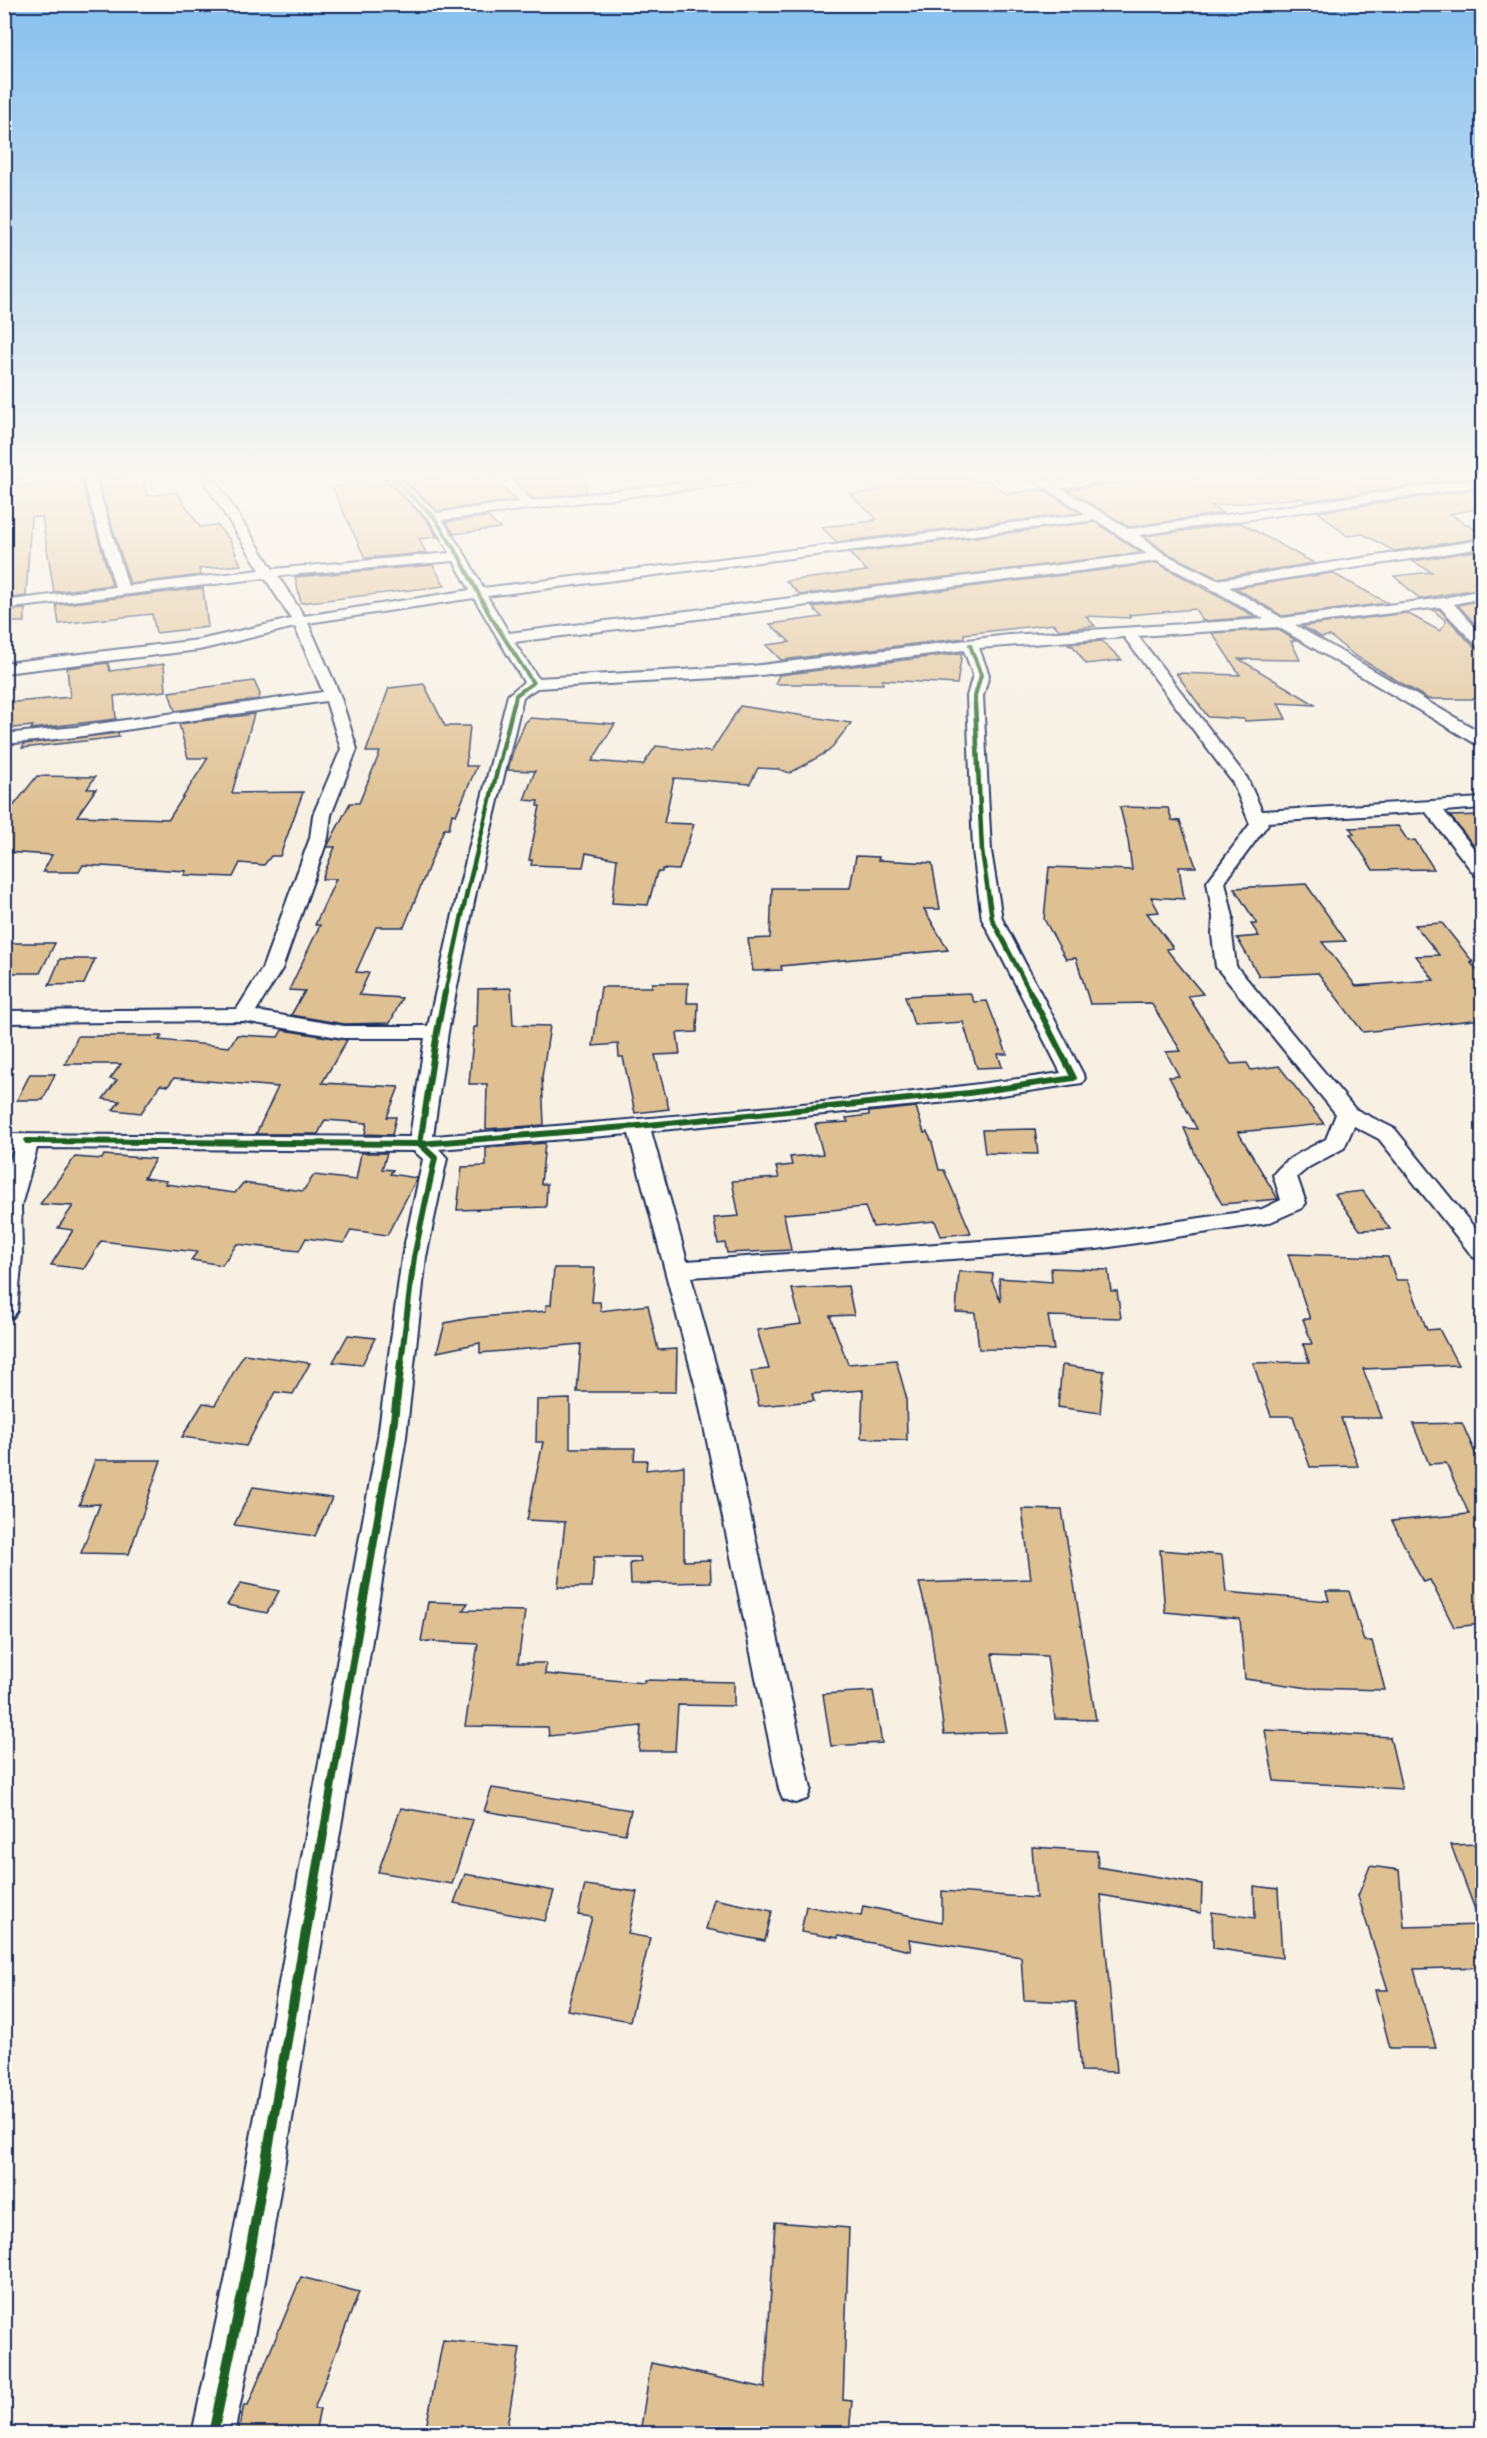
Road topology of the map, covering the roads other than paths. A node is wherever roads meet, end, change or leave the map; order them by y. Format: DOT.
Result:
graph roads {
  1 [pos="123,592"];
  2 [pos="282,592"];
  3 [pos="497,592"];
  4 [pos="879,592"];
  5 [pos="1227,592"];
  6 [pos="479,594"];
  7 [pos="1482,594"];
  8 [pos="1444,602"];
  9 [pos="4,606"];
  10 [pos="300,621"];
  11 [pos="1278,622"];
  12 [pos="1128,633"];
  13 [pos="506,638"];
  14 [pos="1482,643"];
  15 [pos="970,645"];
  16 [pos="4,668"];
  17 [pos="532,683"];
  18 [pos="332,695"];
  19 [pos="4,739"];
  20 [pos="1482,740"];
  21 [pos="1482,803"];
  22 [pos="1431,806"];
  23 [pos="1256,817"];
  24 [pos="1482,871"];
  25 [pos="243,1015"];
  26 [pos="4,1017"];
  27 [pos="437,1032"];
  28 [pos="1347,1114"];
  29 [pos="638,1126"];
  30 [pos="16,1141"];
  31 [pos="420,1144"];
  32 [pos="1482,1252"];
  33 [pos="7,1255"];
  34 [pos="678,1270"];
  35 [pos="4,1311"];
  36 [pos="795,1789"];
  37 [pos="213,2433"];
  1 -- 9 [label="street"];
  2 -- 10 [label="street"];
  3 -- 6 [label="street"];
  4 -- 13 [label="street"];
  5 -- 11 [label="street"];
  6 -- 10 [label="street"];
  6 -- 13 [label="street"];
  7 -- 8 [label="street"];
  8 -- 11 [label="street"];
  8 -- 14 [label="street"];
  10 -- 16 [label="street"];
  10 -- 18 [label="street"];
  11 -- 12 [label="street"];
  11 -- 20 [label="street"];
  12 -- 15 [label="street"];
  12 -- 23 [label="street"];
  13 -- 17 [label="street"];
  15 -- 17 [label="street"];
  15 -- 29 [label="street"];
  17 -- 27 [label="street"];
  18 -- 19 [label="street"];
  18 -- 25 [label="street"];
  21 -- 22 [label="street"];
  22 -- 23 [label="street"];
  22 -- 24 [label="street"];
  23 -- 28 [label="street"];
  25 -- 26 [label="street"];
  25 -- 27 [label="street"];
  27 -- 31 [label="street"];
  28 -- 32 [label="street"];
  28 -- 34 [label="street"];
  29 -- 31 [label="street"];
  29 -- 34 [label="street"];
  30 -- 31 [label="street"];
  30 -- 33 [label="street"];
  31 -- 37 [label="street"];
  33 -- 35 [label="street"];
  34 -- 36 [label="street"];
}
